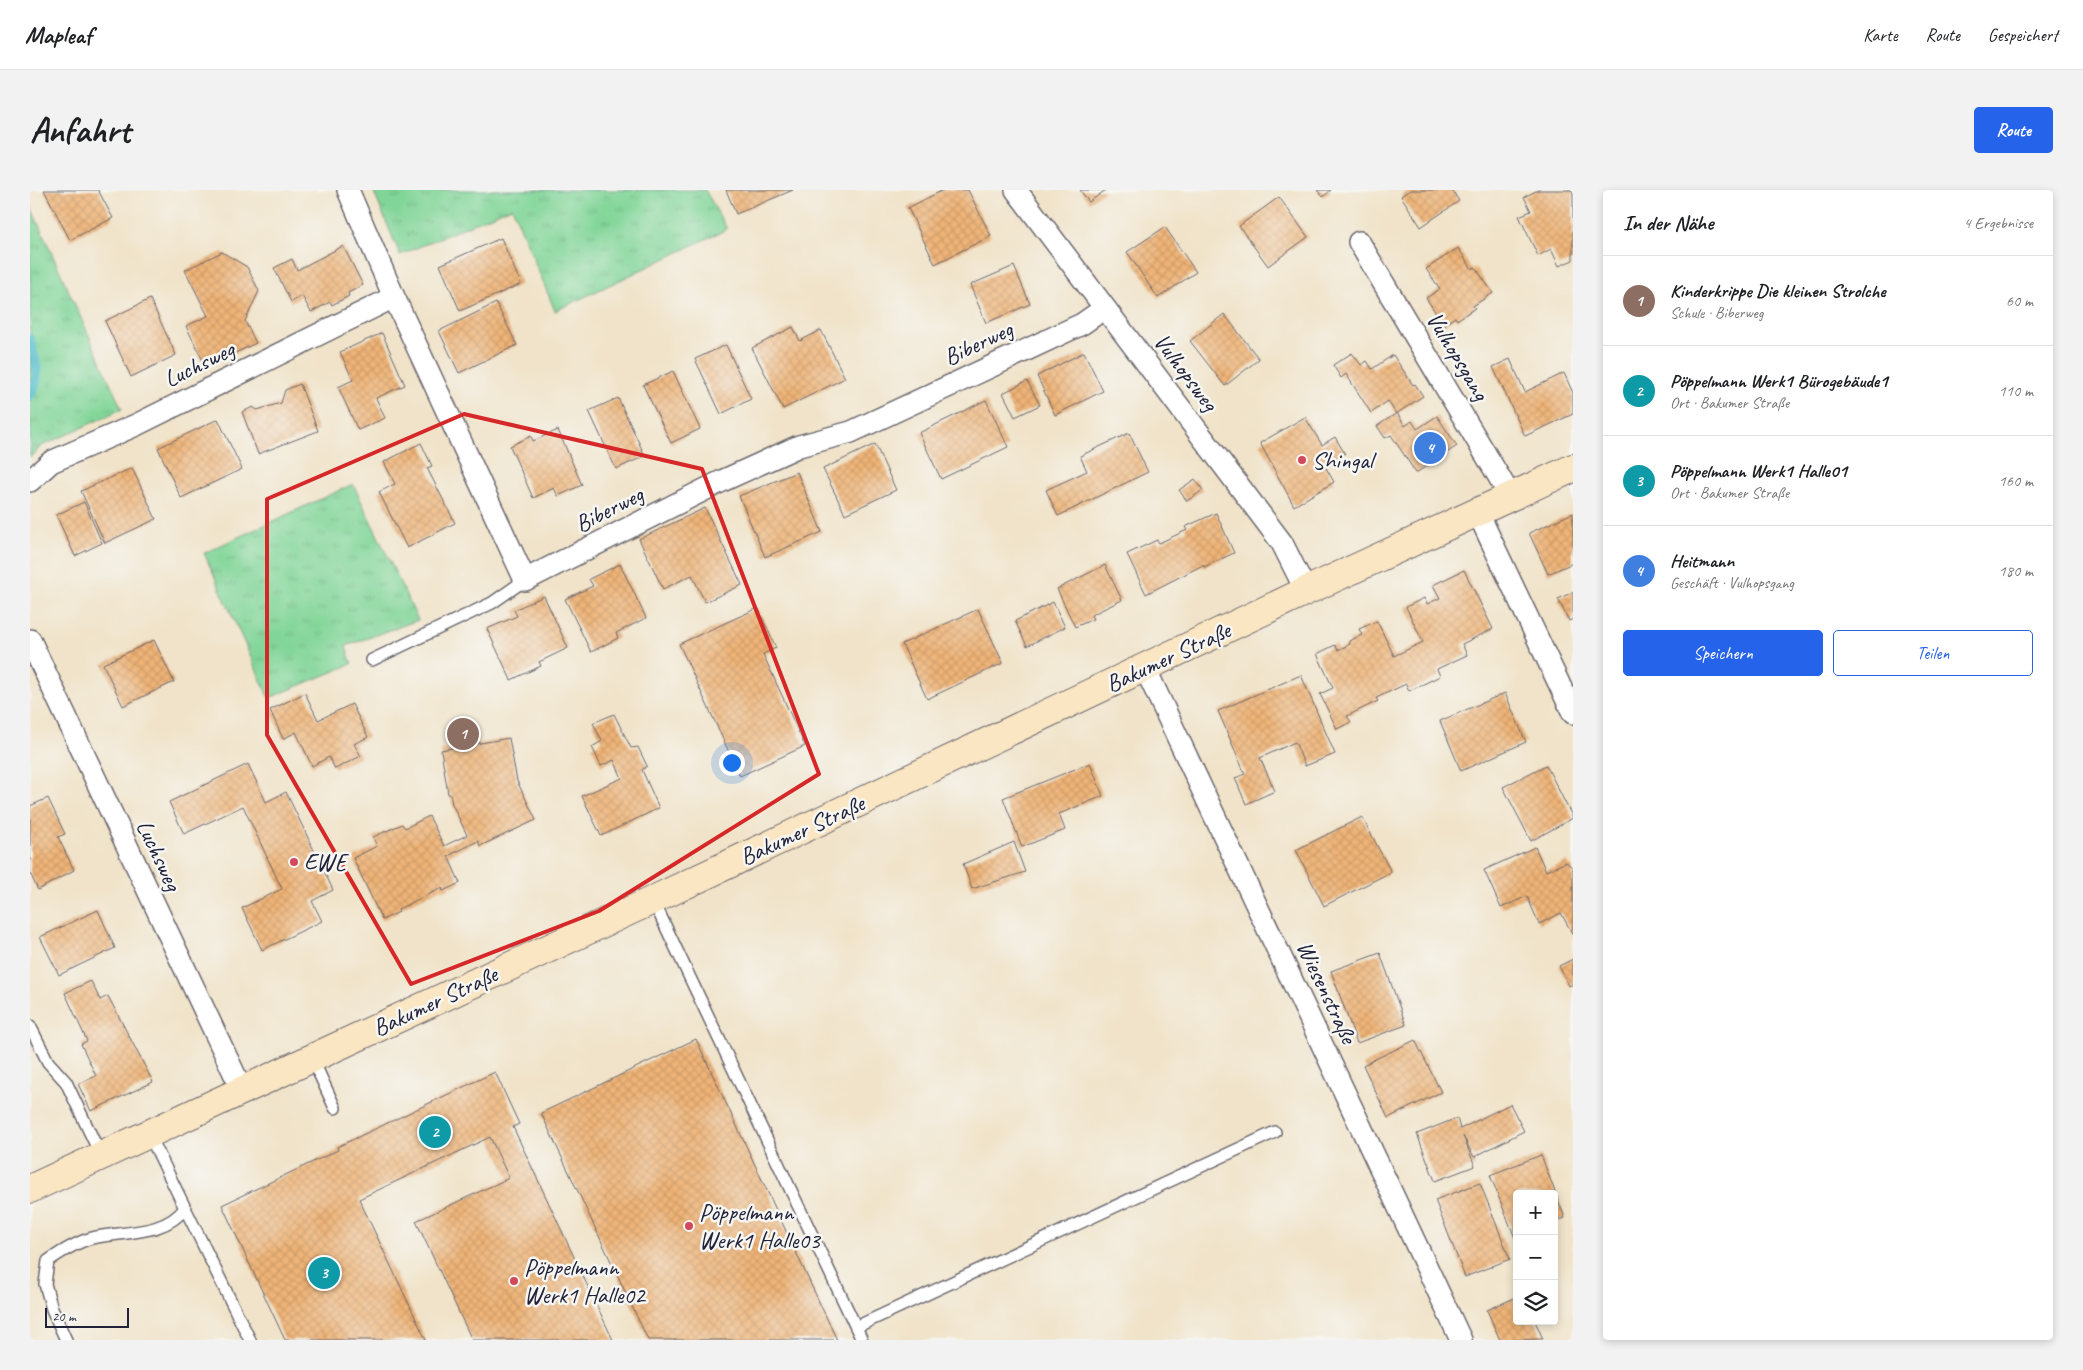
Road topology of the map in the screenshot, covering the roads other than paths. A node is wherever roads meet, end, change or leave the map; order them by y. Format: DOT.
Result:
graph roads {
  1 [pos="348,190"];
  2 [pos="1016,190"];
  3 [pos="1359,242"];
  4 [pos="394,297"];
  5 [pos="1105,308"];
  6 [pos="1573,468"];
  7 [pos="30,481"];
  8 [pos="1511,497"];
  9 [pos="1478,513"];
  10 [pos="525,580"];
  11 [pos="1306,591"];
  12 [pos="30,640"];
  13 [pos="372,660"];
  14 [pos="1145,668"];
  15 [pos="1573,713"];
  16 [pos="653,900"];
  17 [pos="30,1026"];
  18 [pos="312,1058"];
  19 [pos="242,1090"];
  20 [pos="335,1108"];
  21 [pos="1275,1132"];
  22 [pos="149,1134"];
  23 [pos="101,1156"];
  24 [pos="30,1189"];
  25 [pos="185,1208"];
  26 [pos="856,1327"];
  27 [pos="66,1340"];
  28 [pos="250,1340"];
  29 [pos="862,1340"];
  30 [pos="1461,1340"];
  1 -- 4 [label="street"];
  2 -- 5 [label="street, Vulhopsweg"];
  3 -- 8 [label="street, Vulhopsgang"];
  4 -- 7 [label="street, Luchsweg"];
  4 -- 10 [label="street"];
  5 -- 10 [label="street, Biberweg"];
  5 -- 11 [label="street, Vulhopsweg"];
  6 -- 8 [label="main road, Bakumer Straße"];
  8 -- 9 [label="main road, Bakumer Straße"];
  9 -- 11 [label="main road, Bakumer Straße"];
  9 -- 15 [label="street"];
  10 -- 13 [label="lane"];
  11 -- 14 [label="main road, Bakumer Straße"];
  12 -- 19 [label="street, Luchsweg"];
  14 -- 16 [label="main road, Bakumer Straße"];
  14 -- 30 [label="street, Wiesenstraße"];
  16 -- 18 [label="main road, Bakumer Straße"];
  16 -- 26 [label="lane"];
  17 -- 23 [label="lane"];
  18 -- 19 [label="main road, Bakumer Straße"];
  18 -- 20 [label="lane"];
  19 -- 22 [label="main road, Bakumer Straße"];
  21 -- 26 [label="lane"];
  22 -- 23 [label="main road, Bakumer Straße"];
  22 -- 25 [label="lane"];
  23 -- 24 [label="main road, Bakumer Straße"];
  25 -- 27 [label="lane"];
  25 -- 28 [label="lane"];
  26 -- 29 [label="lane"];
}
